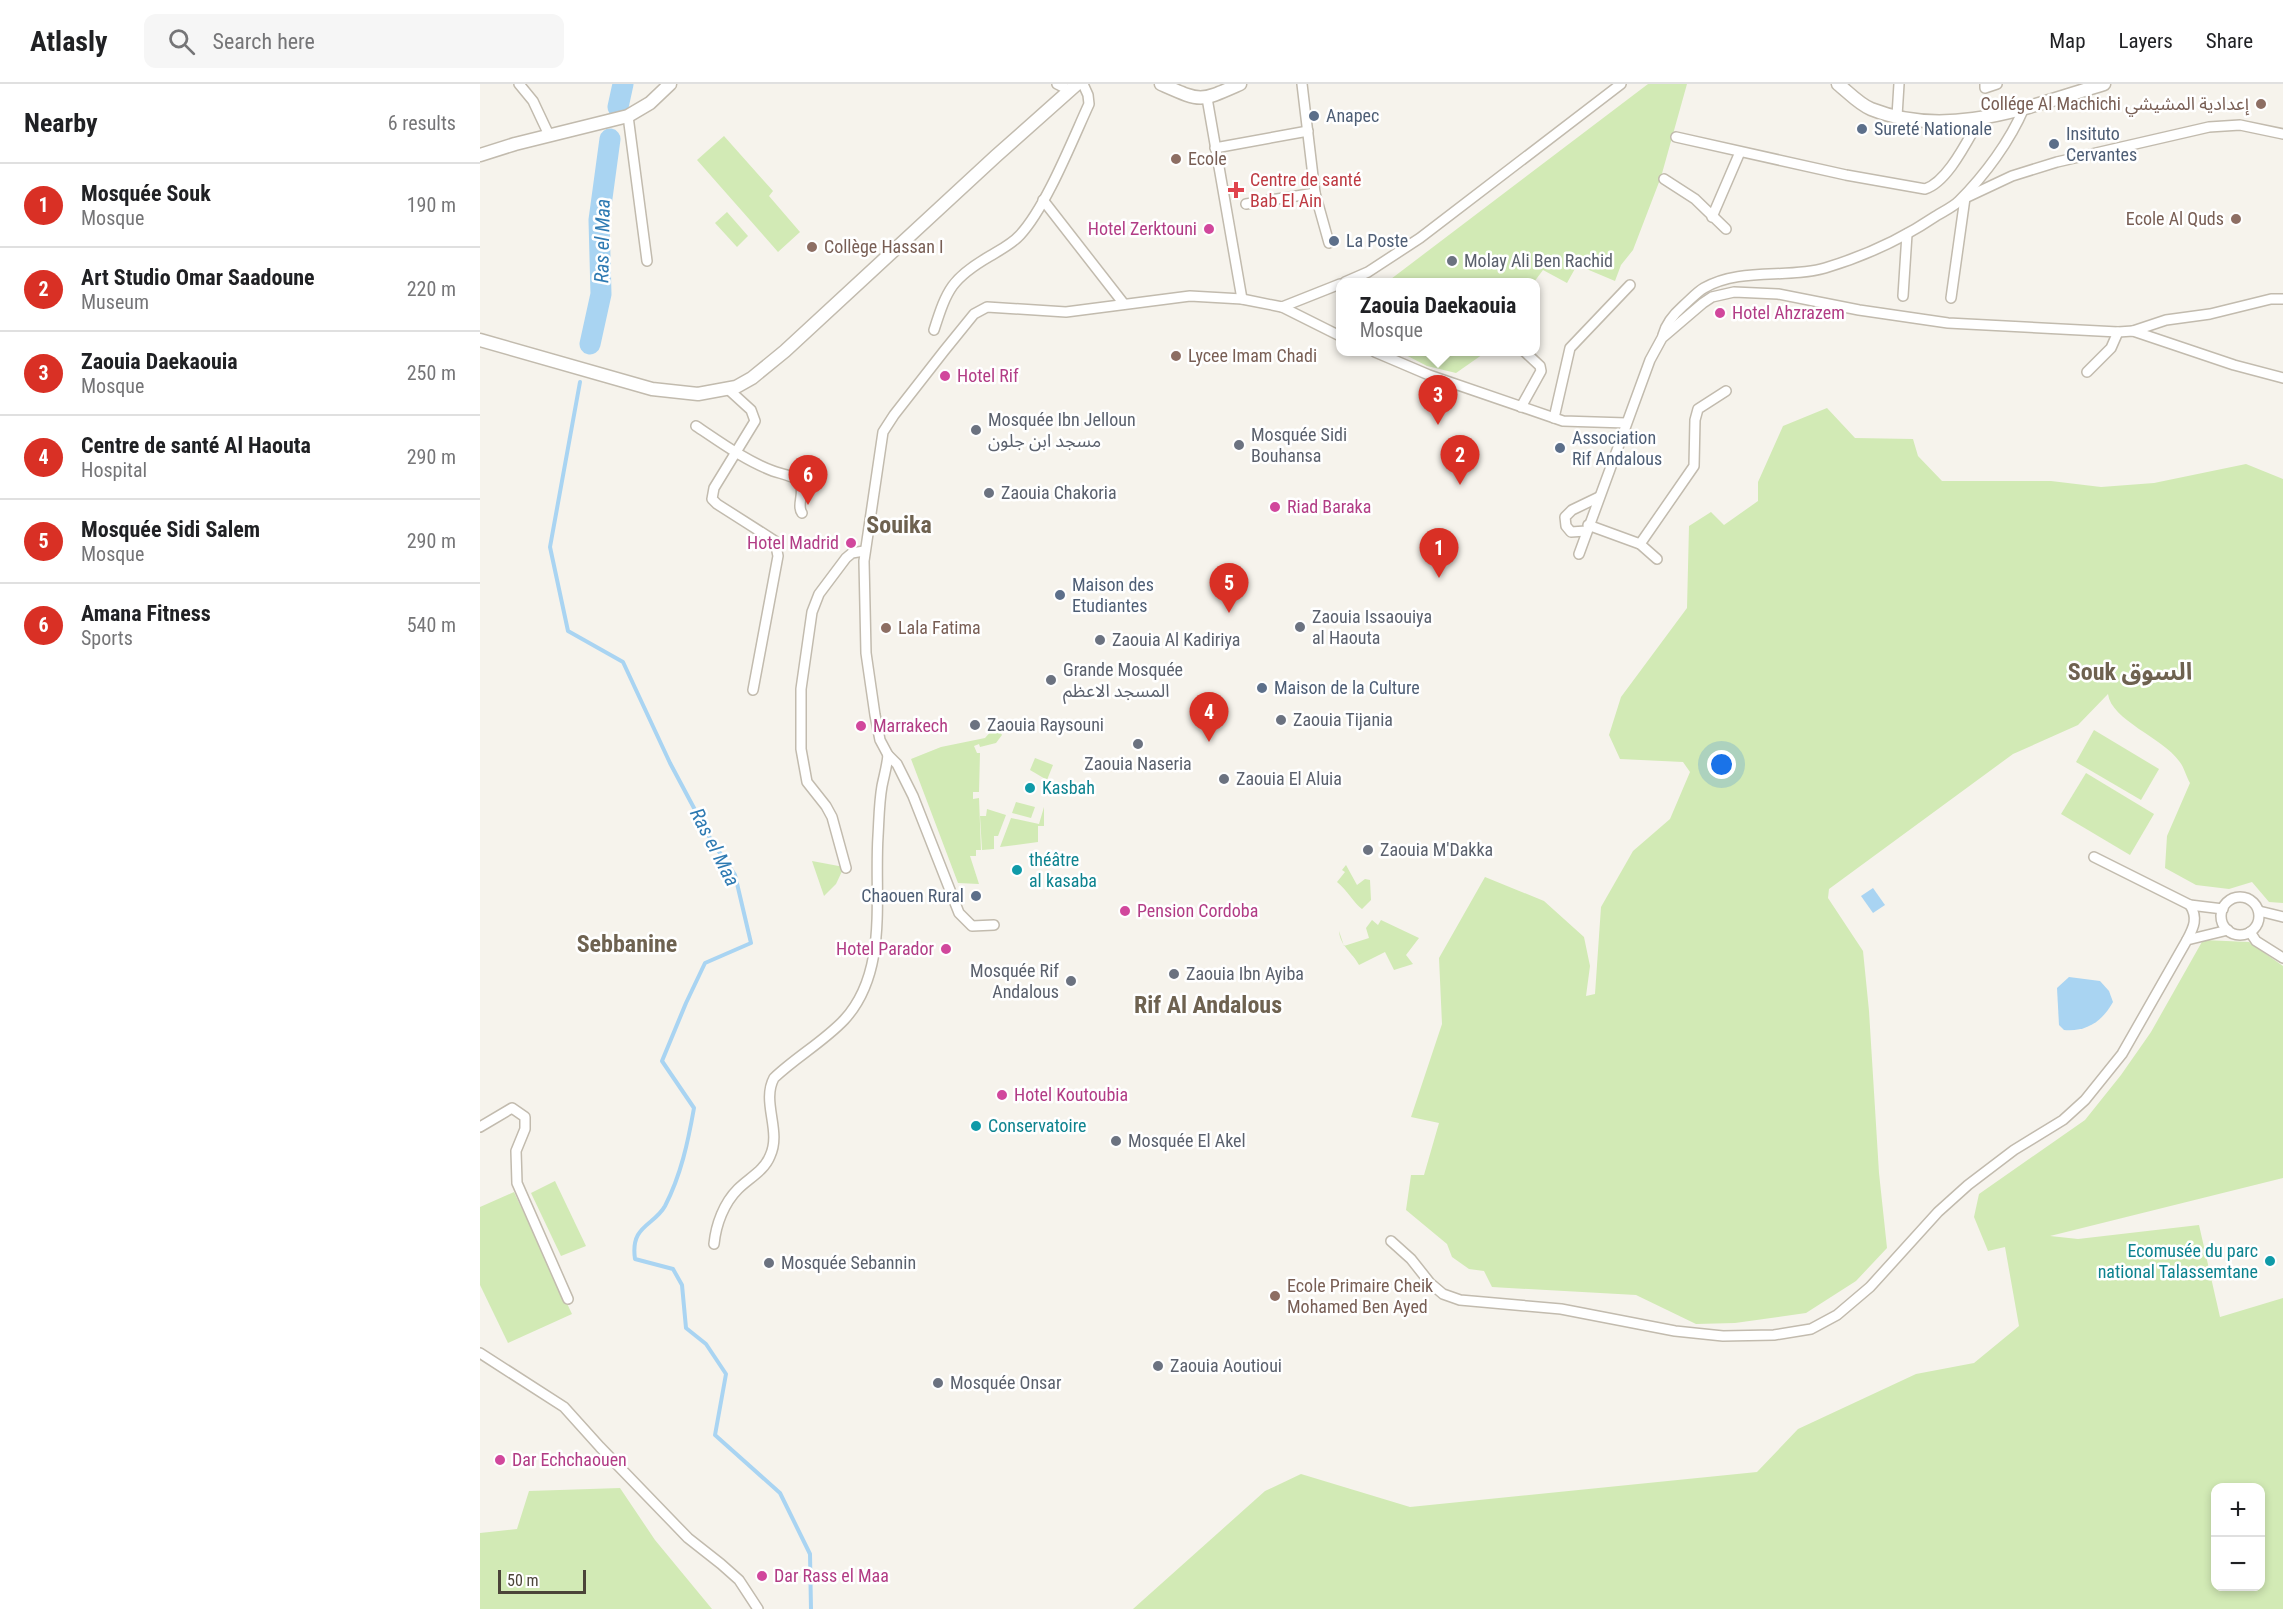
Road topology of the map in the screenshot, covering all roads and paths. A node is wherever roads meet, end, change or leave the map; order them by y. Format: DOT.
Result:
graph roads {
  1 [pos="519,84"];
  2 [pos="670,84"];
  3 [pos="1057,84"];
  4 [pos="1083,84"];
  5 [pos="1161,84"];
  6 [pos="1240,84"];
  7 [pos="1302,84"];
  8 [pos="1602,84"];
  9 [pos="1621,84"];
  10 [pos="1838,84"];
  11 [pos="1899,84"];
  12 [pos="1985,84"];
  13 [pos="1997,84"];
  14 [pos="2104,84"];
  15 [pos="1073,87"];
  16 [pos="1609,93"];
  17 [pos="1207,98"];
  18 [pos="2024,108"];
  19 [pos="628,116"];
  20 [pos="1897,116"];
  21 [pos="1980,119"];
  22 [pos="1308,131"];
  23 [pos="2283,134"];
  24 [pos="549,135"];
  25 [pos="1676,137"];
  26 [pos="1215,148"];
  27 [pos="1740,152"];
  28 [pos="480,155"];
  29 [pos="1664,179"];
  30 [pos="1315,193"];
  31 [pos="1043,200"];
  32 [pos="1962,200"];
  33 [pos="1246,204"];
  34 [pos="1712,217"];
  35 [pos="1726,229"];
  36 [pos="1906,234"];
  37 [pos="1329,243"];
  38 [pos="647,261"];
  39 [pos="1354,278"];
  40 [pos="1630,285"];
  41 [pos="1336,286"];
  42 [pos="1903,296"];
  43 [pos="1951,298"];
  44 [pos="1242,299"];
  45 [pos="2283,299"];
  46 [pos="1124,304"];
  47 [pos="1282,308"];
  48 [pos="934,330"];
  49 [pos="2133,331"];
  50 [pos="2118,332"];
  51 [pos="1336,334"];
  52 [pos="1662,338"];
  53 [pos="480,340"];
  54 [pos="1386,356"];
  55 [pos="1530,356"];
  56 [pos="2087,372"];
  57 [pos="2283,378"];
  58 [pos="728,389"];
  59 [pos="1726,391"];
  60 [pos="1521,407"];
  61 [pos="1554,418"];
  62 [pos="1626,423"];
  63 [pos="696,426"];
  64 [pos="737,452"];
  65 [pos="1599,497"];
  66 [pos="802,513"];
  67 [pos="1587,528"];
  68 [pos="1640,544"];
  69 [pos="864,551"];
  70 [pos="1579,554"];
  71 [pos="1657,559"];
  72 [pos="753,690"];
  73 [pos="888,755"];
  74 [pos="2094,857"];
  75 [pos="846,868"];
  76 [pos="2190,904"];
  77 [pos="2223,909"];
  78 [pos="2259,911"];
  79 [pos="2283,916"];
  80 [pos="994,925"];
  81 [pos="2228,930"];
  82 [pos="2250,932"];
  83 [pos="2187,940"];
  84 [pos="2283,958"];
  85 [pos="480,1127"];
  86 [pos="1391,1241"];
  87 [pos="714,1244"];
  88 [pos="568,1299"];
  89 [pos="480,1353"];
  90 [pos="758,1609"];
  1 -- 24 [label="street"];
  2 -- 19 [label="street"];
  3 -- 15 [label="street"];
  4 -- 31 [label="street"];
  5 -- 17 [label="street"];
  6 -- 17 [label="street"];
  7 -- 22 [label="street"];
  8 -- 16 [label="street"];
  9 -- 16 [label="street"];
  10 -- 20 [label="street"];
  11 -- 20 [label="street"];
  12 -- 13 [label="street"];
  14 -- 18 [label="street"];
  15 -- 58 [label="street"];
  16 -- 39 [label="street"];
  17 -- 26 [label="street"];
  18 -- 21 [label="street"];
  18 -- 32 [label="street"];
  19 -- 24 [label="street"];
  19 -- 38 [label="street"];
  20 -- 21 [label="street"];
  21 -- 27 [label="street"];
  22 -- 26 [label="street"];
  22 -- 30 [label="street"];
  23 -- 32 [label="street"];
  24 -- 28 [label="street"];
  25 -- 27 [label="street"];
  26 -- 44 [label="street"];
  27 -- 34 [label="street"];
  29 -- 34 [label="street"];
  30 -- 33 [label="street"];
  30 -- 37 [label="street"];
  31 -- 46 [label="street"];
  31 -- 48 [label="street"];
  32 -- 36 [label="street"];
  32 -- 43 [label="street"];
  34 -- 35 [label="street"];
  36 -- 42 [label="street"];
  36 -- 52 [label="street"];
  40 -- 61 [label="street"];
  41 -- 47 [label="street"];
  44 -- 46 [label="street"];
  44 -- 47 [label="street"];
  45 -- 49 [label="street"];
  46 -- 69 [label="street"];
  47 -- 51 [label="street"];
  49 -- 50 [label="street"];
  49 -- 57 [label="street"];
  50 -- 52 [label="street"];
  50 -- 56 [label="street"];
  52 -- 62 [label="street"];
  53 -- 58 [label="street"];
  54 -- 60 [label="street"];
  55 -- 60 [label="street"];
  58 -- 64 [label="street"];
  59 -- 68 [label="street"];
  60 -- 61 [label="street"];
  61 -- 62 [label="street"];
  62 -- 65 [label="street"];
  63 -- 64 [label="street"];
  64 -- 66 [label="street"];
  64 -- 72 [label="street"];
  65 -- 67 [label="street"];
  65 -- 67 [label="street"];
  67 -- 68 [label="street"];
  67 -- 70 [label="street"];
  68 -- 71 [label="street"];
  69 -- 73 [label="street"];
  69 -- 75 [label="street"];
  73 -- 80 [label="street"];
  73 -- 87 [label="street"];
  74 -- 76 [label="street"];
  76 -- 77 [label="street"];
  76 -- 83 [label="street"];
  77 -- 78 [label="street"];
  77 -- 81 [label="street"];
  78 -- 79 [label="street"];
  78 -- 82 [label="street"];
  81 -- 82 [label="street"];
  81 -- 83 [label="street"];
  82 -- 84 [label="street"];
  83 -- 86 [label="street"];
  85 -- 88 [label="street"];
  89 -- 90 [label="street"];
}
